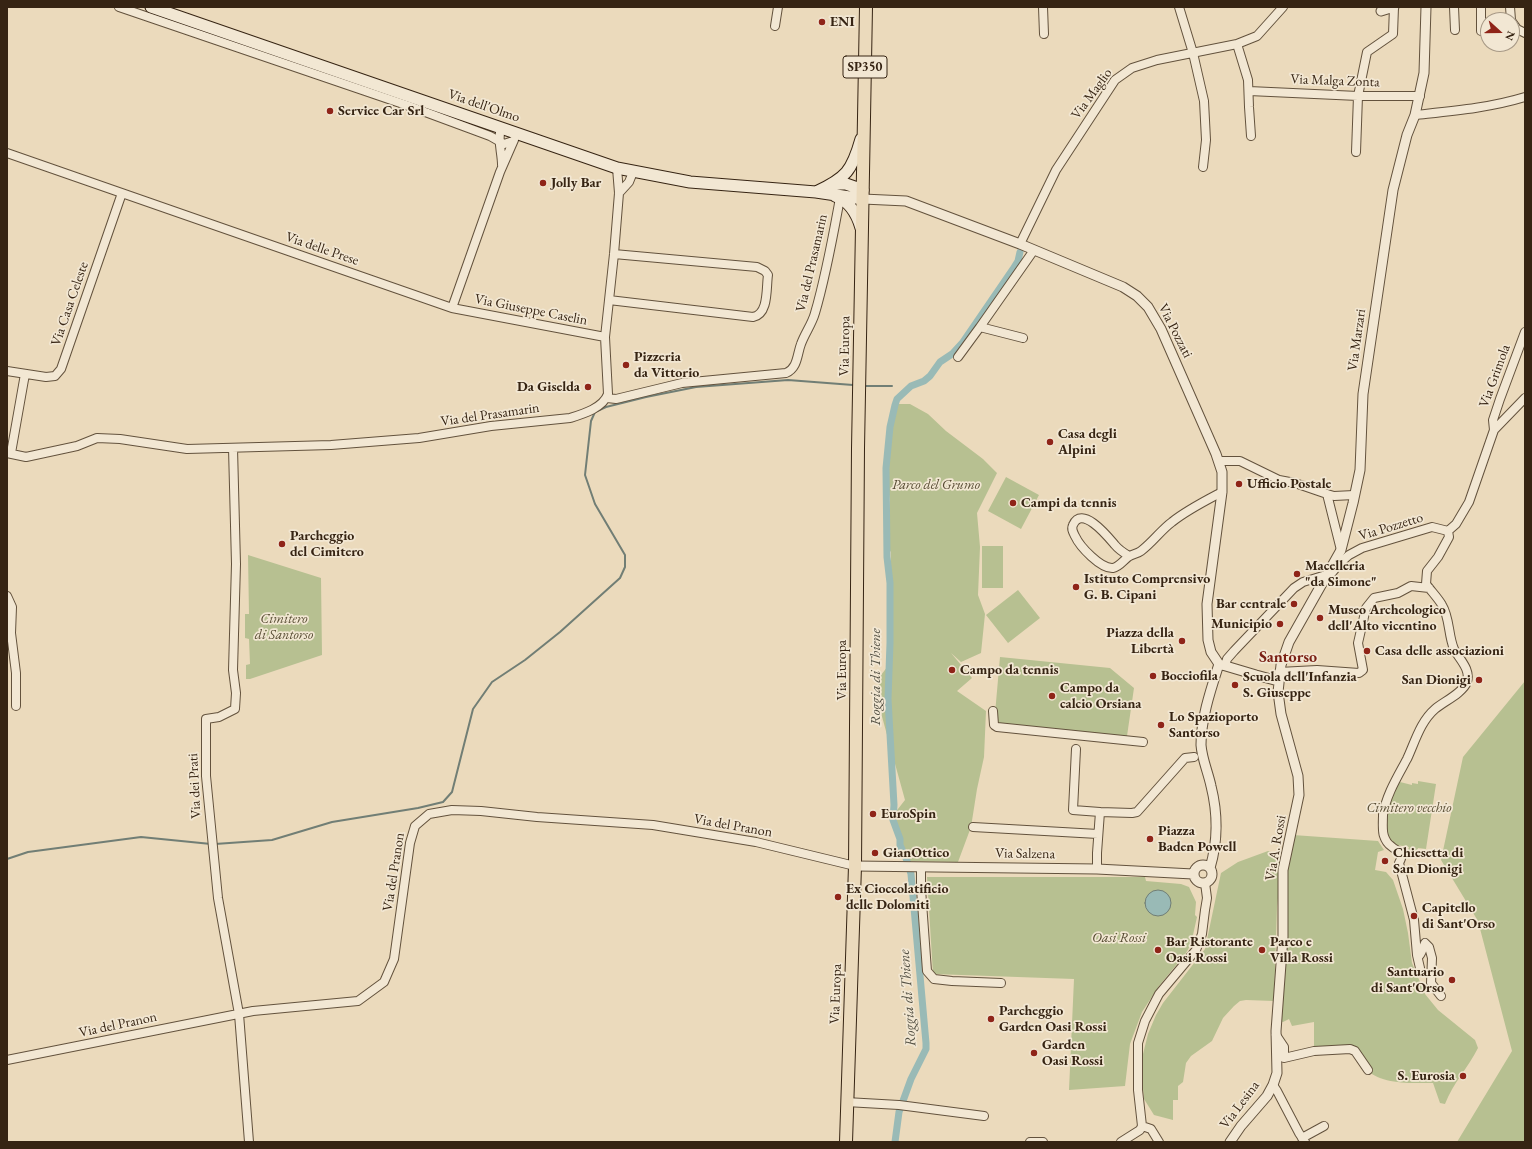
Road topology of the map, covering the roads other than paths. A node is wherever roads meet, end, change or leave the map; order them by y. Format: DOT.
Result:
graph roads {
  1 [pos="119,7"];
  2 [pos="151,7"];
  3 [pos="778,7"];
  4 [pos="866,7"];
  5 [pos="1043,7"];
  6 [pos="1179,7"];
  7 [pos="1283,7"];
  8 [pos="1394,7"];
  9 [pos="1426,7"];
  10 [pos="1454,7"];
  11 [pos="1381,11"];
  12 [pos="178,16"];
  13 [pos="775,26"];
  14 [pos="180,28"];
  15 [pos="1455,30"];
  16 [pos="1044,34"];
  17 [pos="240,38"];
  18 [pos="1237,44"];
  19 [pos="228,45"];
  20 [pos="1193,53"];
  21 [pos="1248,91"];
  22 [pos="1358,96"];
  23 [pos="1420,96"];
  24 [pos="1525,97"];
  25 [pos="1415,115"];
  26 [pos="864,127"];
  27 [pos="501,128"];
  28 [pos="1251,136"];
  29 [pos="515,137"];
  30 [pos="499,142"];
  31 [pos="1356,152"];
  32 [pos="7,153"];
  33 [pos="502,166"];
  34 [pos="1203,167"];
  35 [pos="617,168"];
  36 [pos="633,172"];
  37 [pos="835,192"];
  38 [pos="122,193"];
  39 [pos="618,193"];
  40 [pos="863,194"];
  41 [pos="862,232"];
  42 [pos="1020,244"];
  43 [pos="1034,250"];
  44 [pos="614,254"];
  45 [pos="609,300"];
  46 [pos="452,308"];
  47 [pos="980,327"];
  48 [pos="1525,332"];
  49 [pos="605,338"];
  50 [pos="1024,338"];
  51 [pos="958,357"];
  52 [pos="7,371"];
  53 [pos="25,374"];
  54 [pos="607,398"];
  55 [pos="1525,398"];
  56 [pos="1494,430"];
  57 [pos="233,448"];
  58 [pos="9,453"];
  59 [pos="1219,461"];
  60 [pos="1222,492"];
  61 [pos="1327,494"];
  62 [pos="1354,495"];
  63 [pos="1448,531"];
  64 [pos="1341,550"];
  65 [pos="1129,556"];
  66 [pos="1326,575"];
  67 [pos="1429,588"];
  68 [pos="1318,590"];
  69 [pos="7,596"];
  70 [pos="1222,665"];
  71 [pos="1279,676"];
  72 [pos="16,706"];
  73 [pos="993,710"];
  74 [pos="1143,742"];
  75 [pos="1076,749"];
  76 [pos="1194,757"];
  77 [pos="1100,812"];
  78 [pos="973,827"];
  79 [pos="1098,834"];
  80 [pos="1216,842"];
  81 [pos="1200,865"];
  82 [pos="856,866"];
  83 [pos="918,867"];
  84 [pos="1210,868"];
  85 [pos="1097,869"];
  86 [pos="1194,874"];
  87 [pos="1205,883"];
  88 [pos="1417,955"];
  89 [pos="1420,968"];
  90 [pos="1001,983"];
  91 [pos="1441,996"];
  92 [pos="239,1014"];
  93 [pos="1276,1035"];
  94 [pos="7,1060"];
  95 [pos="1368,1070"];
  96 [pos="1273,1085"];
  97 [pos="846,1102"];
  98 [pos="984,1116"];
  99 [pos="1142,1126"];
  100 [pos="1324,1126"];
  101 [pos="1304,1140"];
  102 [pos="249,1142"];
  103 [pos="846,1142"];
  104 [pos="1030,1142"];
  105 [pos="1043,1142"];
  106 [pos="1121,1142"];
  107 [pos="1159,1142"];
  108 [pos="1230,1142"];
  1 -- 14 [label="street, Via dell'Olmo"];
  2 -- 12 [label="main road, Via dell'Olmo"];
  3 -- 13 [label="street"];
  4 -- 26 [label="main road, SP350"];
  5 -- 16 [label="street"];
  6 -- 20 [label="street"];
  7 -- 18 [label="street, Via Maglio"];
  8 -- 11 [label="street"];
  8 -- 22 [label="street"];
  9 -- 23 [label="street, Via Marzari"];
  10 -- 15 [label="street"];
  12 -- 14 [label="street"];
  12 -- 17 [label="main road, Via dell'Olmo"];
  14 -- 19 [label="street, Via dell'Olmo"];
  17 -- 19 [label="street"];
  17 -- 27 [label="main road, Via dell'Olmo"];
  18 -- 20 [label="street, Via Maglio"];
  18 -- 21 [label="street"];
  19 -- 30 [label="street, Via dell'Olmo"];
  20 -- 34 [label="street"];
  20 -- 42 [label="street, Via Maglio"];
  21 -- 22 [label="street, Via Malga Zonta"];
  21 -- 28 [label="street"];
  22 -- 23 [label="street, Via Malga Zonta"];
  22 -- 31 [label="street"];
  23 -- 25 [label="street, Via Marzari"];
  24 -- 25 [label="street"];
  25 -- 62 [label="street, Via Marzari"];
  26 -- 37 [label="main road, Via dell'Olmo"];
  26 -- 40 [label="main road, SP350"];
  27 -- 29 [label="main road, Via dell'Olmo"];
  27 -- 30 [label="street"];
  29 -- 30 [label="street"];
  29 -- 33 [label="street"];
  29 -- 35 [label="main road, Via dell'Olmo"];
  30 -- 33 [label="street"];
  32 -- 38 [label="street, Via delle Prese"];
  33 -- 46 [label="street"];
  35 -- 36 [label="main road, Via dell'Olmo"];
  35 -- 39 [label="street, Via Giuseppe Caselin"];
  36 -- 37 [label="main road, Via dell'Olmo"];
  36 -- 39 [label="street"];
  37 -- 40 [label="main road"];
  37 -- 41 [label="main road"];
  37 -- 54 [label="street, Via del Prasamarin"];
  38 -- 46 [label="street, Via delle Prese"];
  38 -- 53 [label="street, Via Casa Celeste"];
  39 -- 44 [label="street, Via Giuseppe Caselin"];
  40 -- 41 [label="main road, Via Europa / SP350"];
  40 -- 42 [label="street, Via Pozzati"];
  41 -- 82 [label="main road, Via Europa / SP350"];
  42 -- 43 [label="street, Via Pozzati"];
  43 -- 47 [label="street"];
  43 -- 59 [label="street, Via Pozzati"];
  44 -- 45 [label="street, Via Giuseppe Caselin"];
  44 -- 45 [label="street"];
  45 -- 49 [label="street, Via Giuseppe Caselin"];
  46 -- 49 [label="street, Via Giuseppe Caselin"];
  47 -- 50 [label="street"];
  47 -- 51 [label="street"];
  48 -- 56 [label="street, Via Grimola"];
  49 -- 54 [label="street, Via Giuseppe Caselin"];
  52 -- 53 [label="street, Via Casa Celeste"];
  53 -- 58 [label="street"];
  54 -- 57 [label="street, Via del Prasamarin"];
  55 -- 56 [label="street"];
  56 -- 63 [label="street"];
  57 -- 58 [label="street, Via del Prasamarin"];
  57 -- 92 [label="street, Via dei Prati"];
  59 -- 60 [label="street, Via Pozzati"];
  59 -- 61 [label="street"];
  60 -- 65 [label="street"];
  60 -- 70 [label="street, Via Pozzati"];
  61 -- 62 [label="street"];
  61 -- 64 [label="street"];
  62 -- 64 [label="street, Via Marzari"];
  63 -- 67 [label="street"];
  63 -- 68 [label="street, Via Pozzetto"];
  64 -- 66 [label="street, Via Marzari"];
  65 -- 65 [label="street"];
  66 -- 68 [label="street, Via Marzari"];
  66 -- 70 [label="street"];
  67 -- 71 [label="street"];
  67 -- 88 [label="street"];
  68 -- 71 [label="street, Via Marzari"];
  69 -- 72 [label="street"];
  70 -- 71 [label="street"];
  70 -- 80 [label="street"];
  71 -- 93 [label="street, Via A. Rossi"];
  73 -- 74 [label="street"];
  75 -- 77 [label="street"];
  76 -- 77 [label="street"];
  77 -- 79 [label="street"];
  78 -- 79 [label="street"];
  79 -- 85 [label="street"];
  80 -- 81 [label="street"];
  80 -- 84 [label="street"];
  81 -- 84 [label="street"];
  81 -- 86 [label="street"];
  82 -- 83 [label="street, Via Salzena"];
  82 -- 92 [label="street, Via del Pranon"];
  82 -- 97 [label="main road, Via Europa / SP350"];
  83 -- 85 [label="street, Via Salzena"];
  83 -- 90 [label="street"];
  84 -- 87 [label="street"];
  85 -- 86 [label="street, Via Salzena"];
  86 -- 87 [label="street"];
  87 -- 99 [label="street"];
  88 -- 89 [label="street"];
  88 -- 91 [label="street"];
  92 -- 94 [label="street, Via del Pranon"];
  92 -- 102 [label="street, Via dei Prati"];
  93 -- 95 [label="street"];
  93 -- 96 [label="street, Via A. Rossi"];
  96 -- 101 [label="street"];
  96 -- 108 [label="street, Via Lesina"];
  97 -- 98 [label="street"];
  97 -- 103 [label="main road, Via Europa / SP350"];
  99 -- 106 [label="street"];
  99 -- 107 [label="street"];
  100 -- 101 [label="street"];
  104 -- 105 [label="street"];
}
